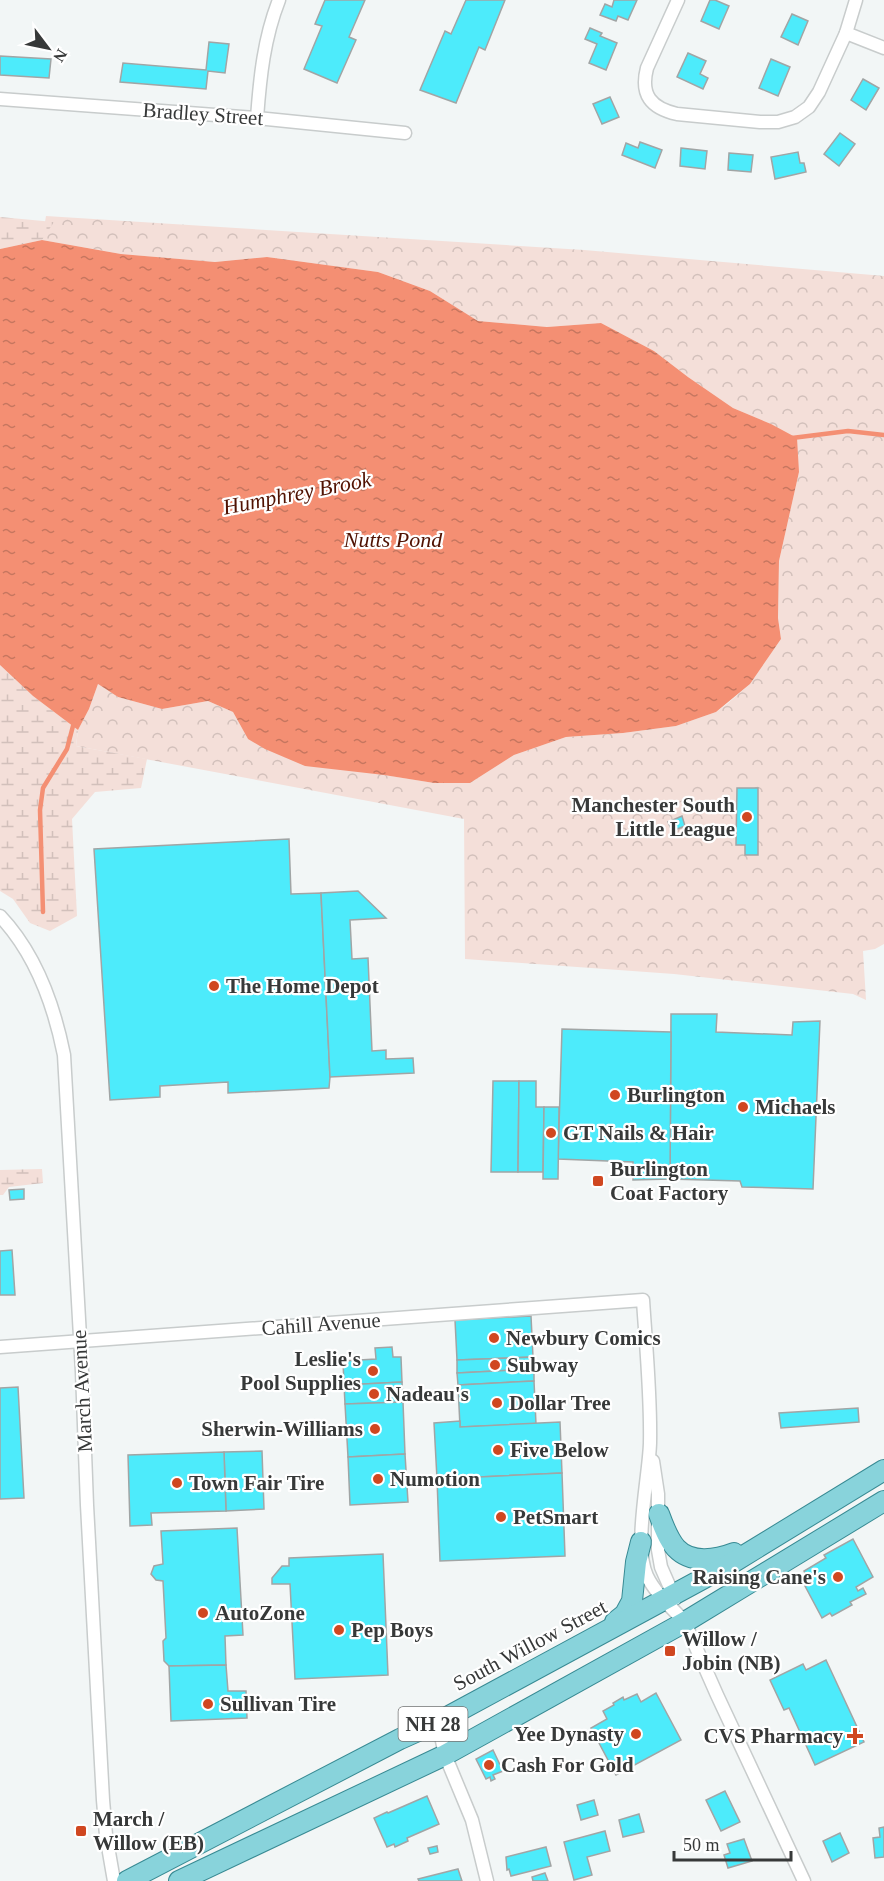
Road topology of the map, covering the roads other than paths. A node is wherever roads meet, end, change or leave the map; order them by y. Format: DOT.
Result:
graph roads {
  1 [pos="279,0"];
  2 [pos="678,0"];
  3 [pos="856,0"];
  4 [pos="846,33"];
  5 [pos="884,48"];
  6 [pos="0,99"];
  7 [pos="258,118"];
  8 [pos="405,133"];
  9 [pos="0,916"];
  10 [pos="80,1341"];
  11 [pos="0,1347"];
  12 [pos="650,1442"];
  13 [pos="884,1470"];
  14 [pos="884,1501"];
  15 [pos="659,1514"];
  16 [pos="788,1528"];
  17 [pos="641,1542"];
  18 [pos="669,1597"];
  19 [pos="685,1622"];
  20 [pos="593,1638"];
  21 [pos="438,1722"];
  22 [pos="445,1755"];
  23 [pos="114,1881"];
  24 [pos="127,1881"];
  25 [pos="179,1881"];
  26 [pos="487,1881"];
  27 [pos="804,1881"];
  1 -- 7 [label="street"];
  2 -- 4 [label="street"];
  3 -- 4 [label="street"];
  4 -- 5 [label="street"];
  6 -- 7 [label="street, Bradley Street"];
  7 -- 8 [label="street, Bradley Street"];
  9 -- 10 [label="street, March Avenue"];
  10 -- 11 [label="street, Cahill Avenue"];
  10 -- 12 [label="street, Cahill Avenue"];
  10 -- 23 [label="street, March Avenue"];
  12 -- 15 [label="street"];
  12 -- 17 [label="street"];
  13 -- 16 [label="main road, South Willow Street / NH 28"];
  14 -- 19 [label="main road, NH 28"];
  15 -- 16 [label="main road"];
  15 -- 18 [label="street"];
  16 -- 18 [label="main road, South Willow Street / NH 28"];
  17 -- 18 [label="street"];
  17 -- 20 [label="main road"];
  18 -- 19 [label="street"];
  18 -- 20 [label="main road, South Willow Street / NH 28"];
  19 -- 22 [label="main road, NH 28"];
  19 -- 27 [label="street"];
  20 -- 21 [label="main road, South Willow Street / NH 28"];
  21 -- 22 [label="street"];
  21 -- 24 [label="main road, South Willow Street / NH 28"];
  22 -- 25 [label="main road, NH 28"];
  22 -- 26 [label="street"];
}
